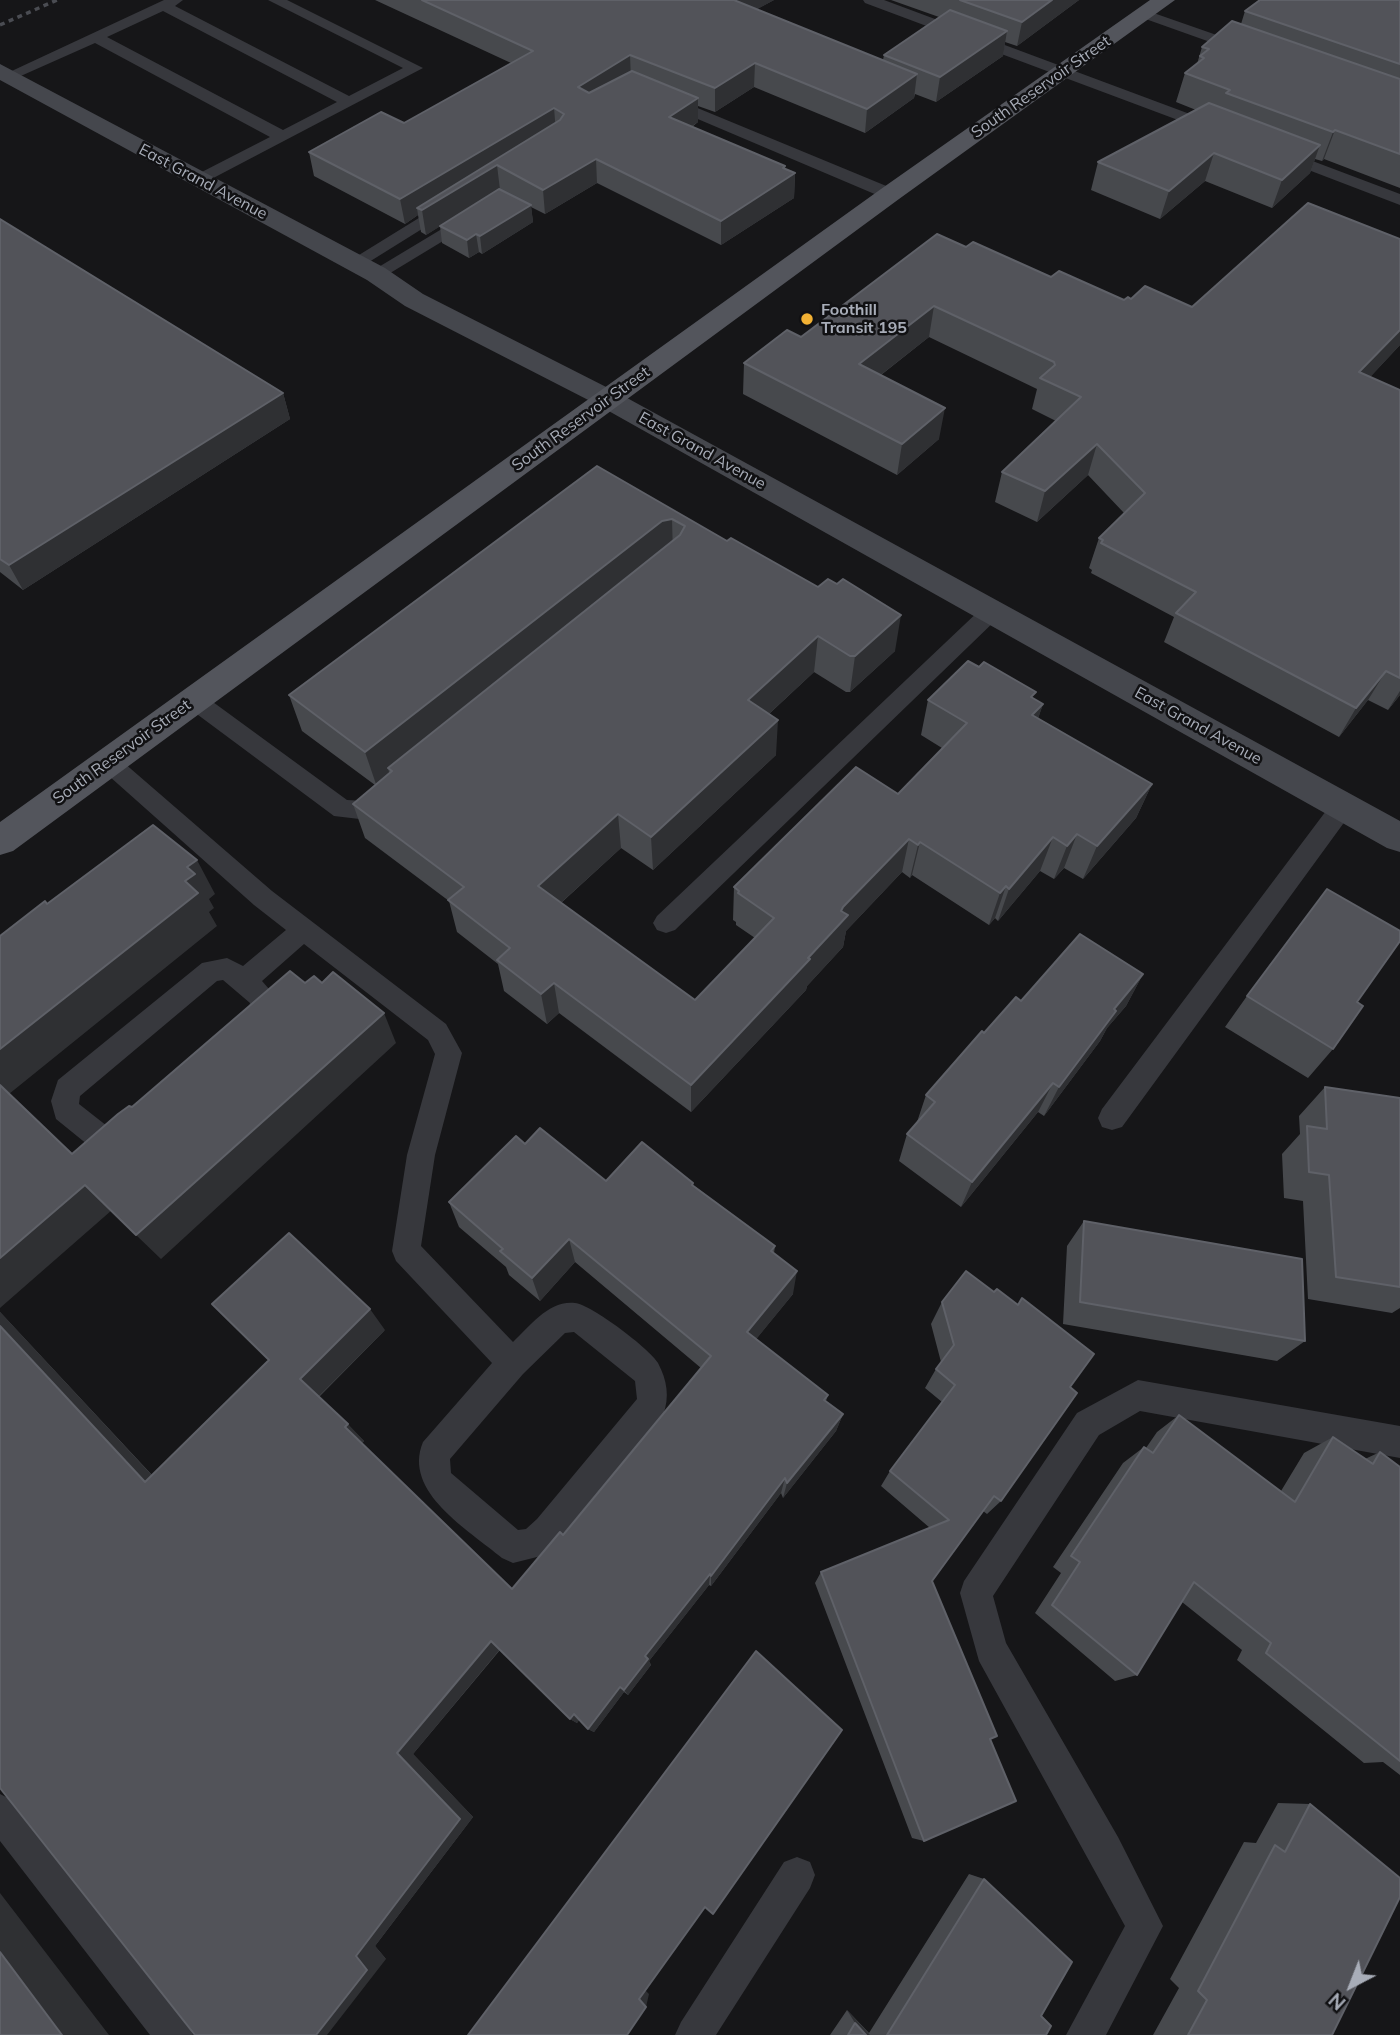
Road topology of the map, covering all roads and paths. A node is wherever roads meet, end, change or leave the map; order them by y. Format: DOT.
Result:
graph roads {
  1 [pos="275,0"];
  2 [pos="870,0"];
  3 [pos="170,3"];
  4 [pos="1152,5"];
  5 [pos="96,37"];
  6 [pos="1261,55"];
  7 [pos="1065,71"];
  8 [pos="5,74"];
  9 [pos="655,95"];
  10 [pos="349,102"];
  11 [pos="1233,135"];
  12 [pos="281,136"];
  13 [pos="1258,145"];
  14 [pos="200,180"];
  15 [pos="890,194"];
  16 [pos="461,197"];
  17 [pos="1400,200"];
  18 [pos="480,210"];
  19 [pos="365,269"];
  20 [pos="608,399"];
  21 [pos="991,611"];
  22 [pos="194,700"];
  23 [pos="108,762"];
  24 [pos="401,787"];
  25 [pos="1343,807"];
  26 [pos="1400,838"];
  27 [pos="0,841"];
  28 [pos="666,923"];
  29 [pos="305,928"];
  30 [pos="244,981"];
  31 [pos="230,1044"];
  32 [pos="148,1117"];
  33 [pos="1112,1118"];
  34 [pos="512,1363"];
  35 [pos="1400,1441"];
  36 [pos="0,1812"];
  37 [pos="797,1875"];
  38 [pos="174,2035"];
  39 [pos="694,2035"];
  40 [pos="1085,2035"];
  1 -- 10 [label="lane"];
  2 -- 7 [label="lane"];
  3 -- 5 [label="lane"];
  3 -- 10 [label="lane"];
  4 -- 6 [label="lane"];
  4 -- 7 [label="main road, South Reservoir Street"];
  5 -- 8 [label="lane"];
  5 -- 12 [label="lane"];
  7 -- 11 [label="lane"];
  7 -- 15 [label="main road, South Reservoir Street"];
  8 -- 14 [label="street, East Grand Avenue"];
  9 -- 15 [label="lane"];
  10 -- 12 [label="lane"];
  12 -- 14 [label="lane"];
  13 -- 17 [label="lane"];
  14 -- 19 [label="street, East Grand Avenue"];
  15 -- 20 [label="main road, South Reservoir Street"];
  16 -- 19 [label="lane"];
  18 -- 19 [label="lane"];
  19 -- 20 [label="street, East Grand Avenue"];
  20 -- 21 [label="street, East Grand Avenue"];
  20 -- 22 [label="main road, South Reservoir Street"];
  21 -- 25 [label="street, East Grand Avenue"];
  21 -- 28 [label="lane"];
  22 -- 23 [label="main road, South Reservoir Street"];
  22 -- 24 [label="lane"];
  23 -- 27 [label="main road, South Reservoir Street"];
  23 -- 29 [label="lane"];
  25 -- 26 [label="street, East Grand Avenue"];
  25 -- 33 [label="lane"];
  29 -- 30 [label="lane"];
  29 -- 34 [label="lane"];
  30 -- 31 [label="lane"];
  30 -- 32 [label="lane"];
  34 -- 34 [label="lane"];
  35 -- 40 [label="lane"];
  36 -- 38 [label="lane"];
  37 -- 39 [label="lane"];
}
